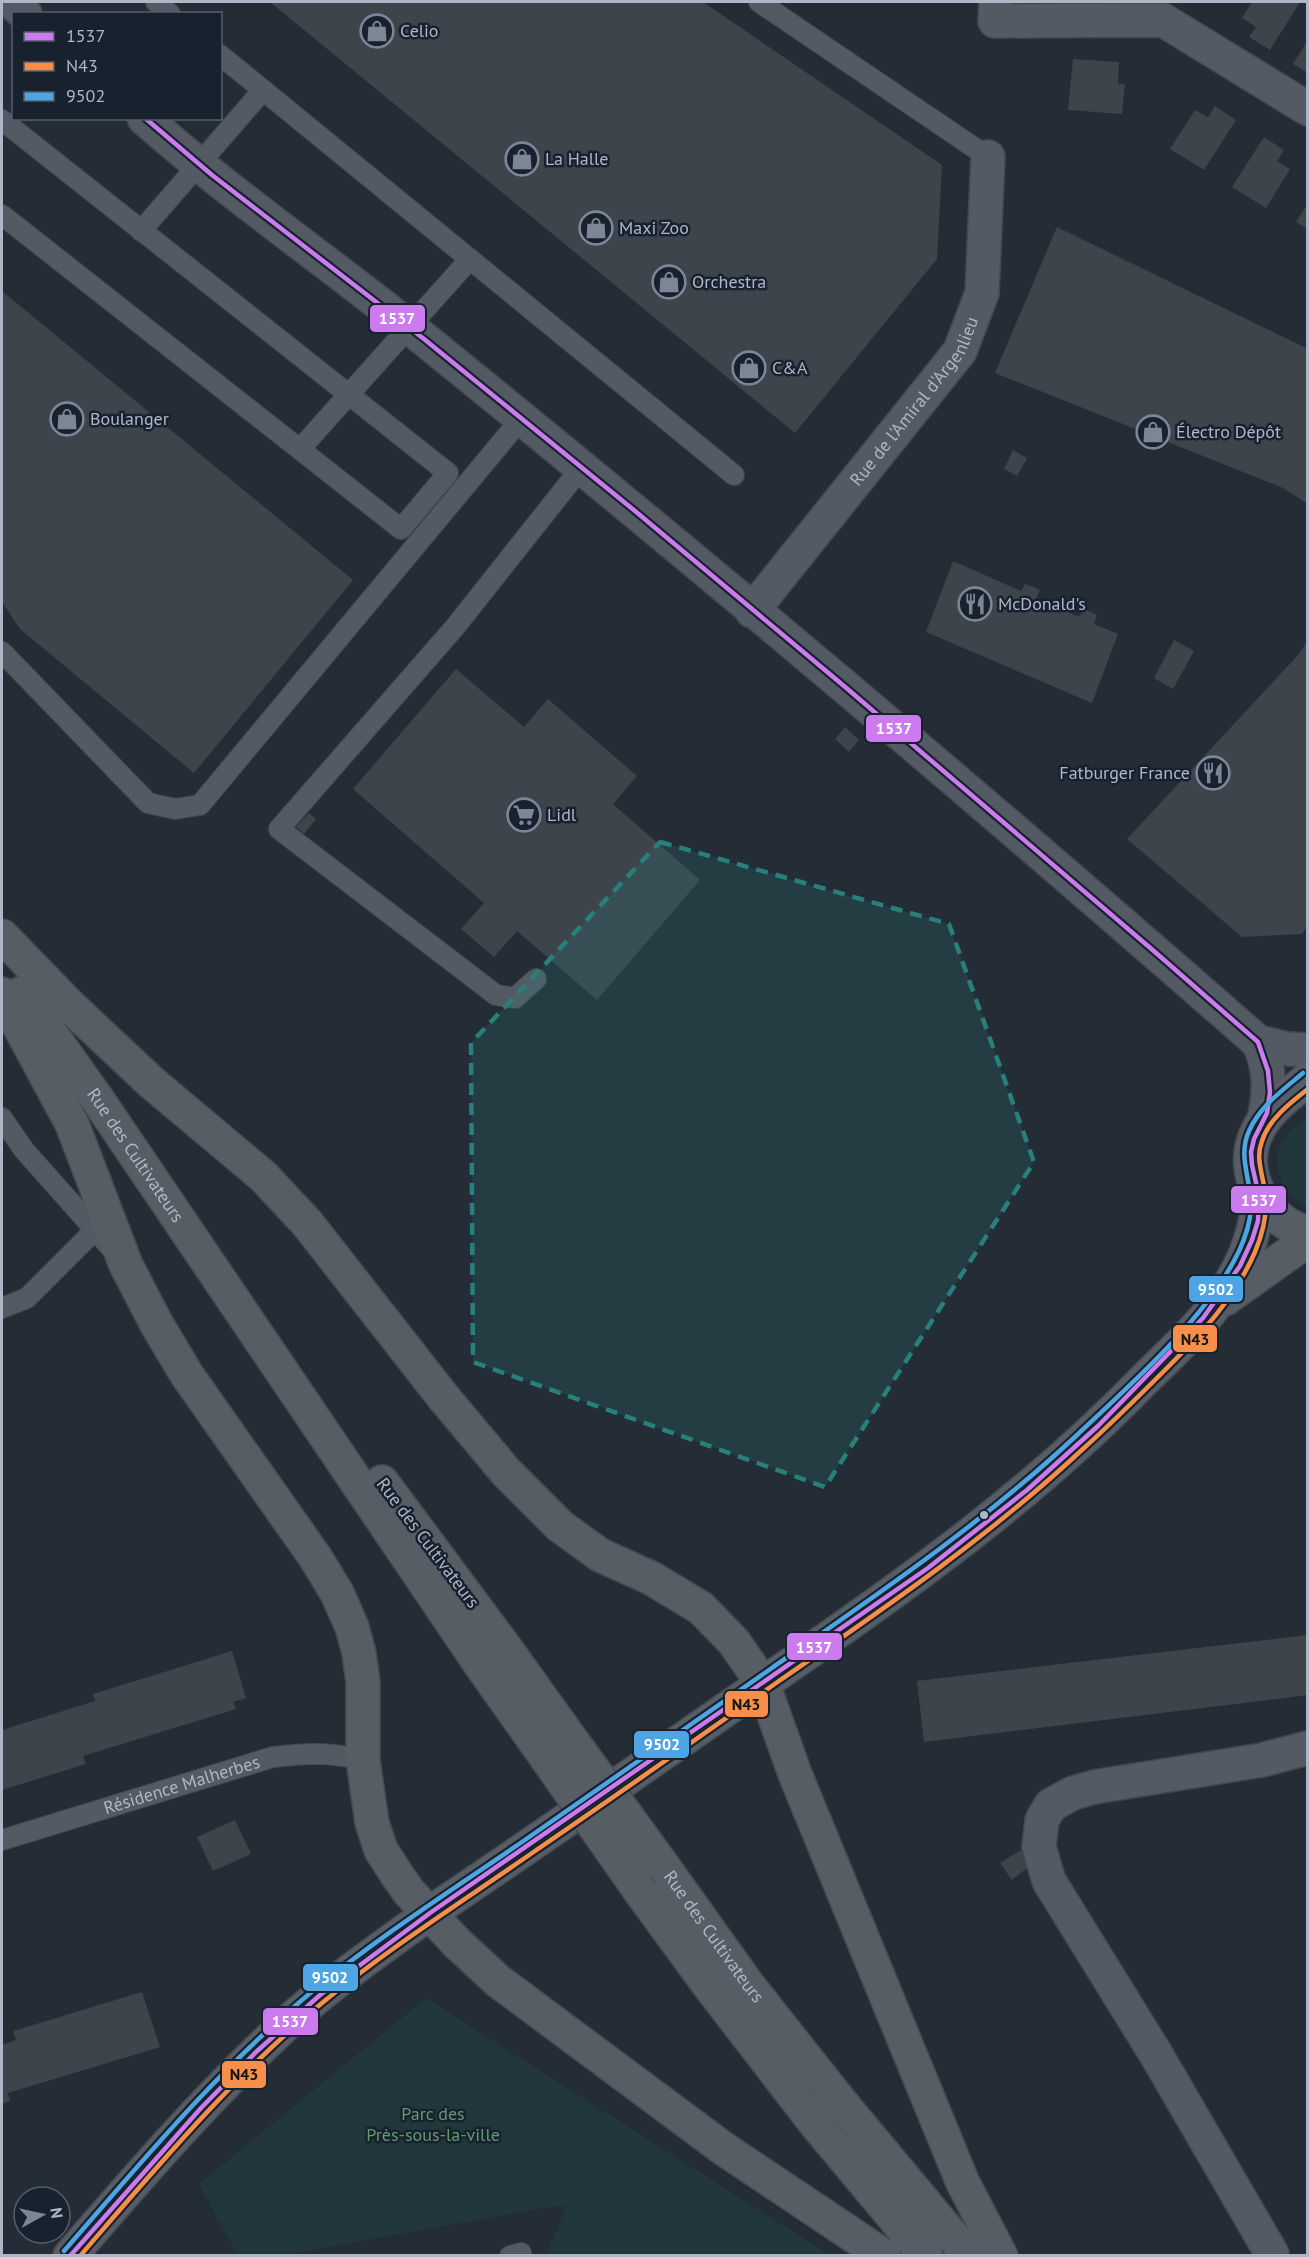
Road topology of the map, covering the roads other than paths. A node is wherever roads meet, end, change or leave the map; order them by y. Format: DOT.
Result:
graph roads {
  1 [pos="156,2"];
  2 [pos="759,2"];
  3 [pos="996,11"];
  4 [pos="1164,11"];
  5 [pos="168,12"];
  6 [pos="222,57"];
  7 [pos="263,90"];
  8 [pos="1308,109"];
  9 [pos="2,120"];
  10 [pos="146,120"];
  11 [pos="988,157"];
  12 [pos="198,163"];
  13 [pos="2,215"];
  14 [pos="141,231"];
  15 [pos="470,259"];
  16 [pos="408,326"];
  17 [pos="348,394"];
  18 [pos="521,419"];
  19 [pos="300,449"];
  20 [pos="581,468"];
  21 [pos="734,475"];
  22 [pos="752,611"];
  23 [pos="2,651"];
  24 [pos="2,936"];
  25 [pos="2,964"];
  26 [pos="536,979"];
  27 [pos="2,994"];
  28 [pos="1258,1042"];
  29 [pos="1308,1050"];
  30 [pos="1308,1079"];
  31 [pos="2,1118"];
  32 [pos="1264,1120"];
  33 [pos="1259,1196"];
  34 [pos="95,1230"];
  35 [pos="1308,1233"];
  36 [pos="1308,1240"];
  37 [pos="126,1265"];
  38 [pos="1214,1306"];
  39 [pos="2,1308"];
  40 [pos="763,1684"];
  41 [pos="549,1735"];
  42 [pos="1308,1748"];
  43 [pos="363,1760"];
  44 [pos="2,1840"];
  45 [pos="430,1913"];
  46 [pos="1272,2254"];
  47 [pos="70,2256"];
  48 [pos="884,2256"];
  49 [pos="927,2256"];
  50 [pos="969,2256"];
  51 [pos="1001,2256"];
  1 -- 5 [label="lane"];
  2 -- 11 [label="lane"];
  3 -- 4 [label="street"];
  4 -- 8 [label="street"];
  6 -- 7 [label="lane"];
  7 -- 12 [label="lane"];
  7 -- 15 [label="lane"];
  9 -- 14 [label="lane"];
  10 -- 12 [label="street"];
  11 -- 22 [label="street, Rue de l'Amiral d'Argenlieu"];
  12 -- 14 [label="lane"];
  12 -- 16 [label="street"];
  13 -- 19 [label="lane"];
  14 -- 17 [label="lane"];
  15 -- 16 [label="lane"];
  15 -- 21 [label="lane"];
  16 -- 17 [label="lane"];
  16 -- 18 [label="street"];
  17 -- 19 [label="lane"];
  17 -- 19 [label="lane"];
  18 -- 20 [label="street"];
  18 -- 23 [label="lane"];
  20 -- 22 [label="street"];
  20 -- 26 [label="lane"];
  22 -- 28 [label="street"];
  24 -- 40 [label="main road"];
  25 -- 41 [label="main road, Rue des Cultivateurs"];
  27 -- 37 [label="main road"];
  28 -- 29 [label="street"];
  28 -- 32 [label="street"];
  30 -- 32 [label="main road"];
  31 -- 34 [label="lane"];
  32 -- 33 [label="main road"];
  33 -- 35 [label="main road"];
  33 -- 38 [label="main road"];
  34 -- 37 [label="lane"];
  34 -- 39 [label="lane"];
  36 -- 38 [label="main road"];
  37 -- 43 [label="main road"];
  38 -- 40 [label="main road"];
  40 -- 45 [label="main road"];
  40 -- 51 [label="main road"];
  41 -- 49 [label="main road, Rue des Cultivateurs, bridge"];
  41 -- 50 [label="main road, Rue des Cultivateurs, bridge"];
  42 -- 46 [label="street"];
  43 -- 44 [label="lane, Résidence Malherbes"];
  43 -- 45 [label="main road"];
  45 -- 47 [label="main road"];
  45 -- 48 [label="main road"];
}
